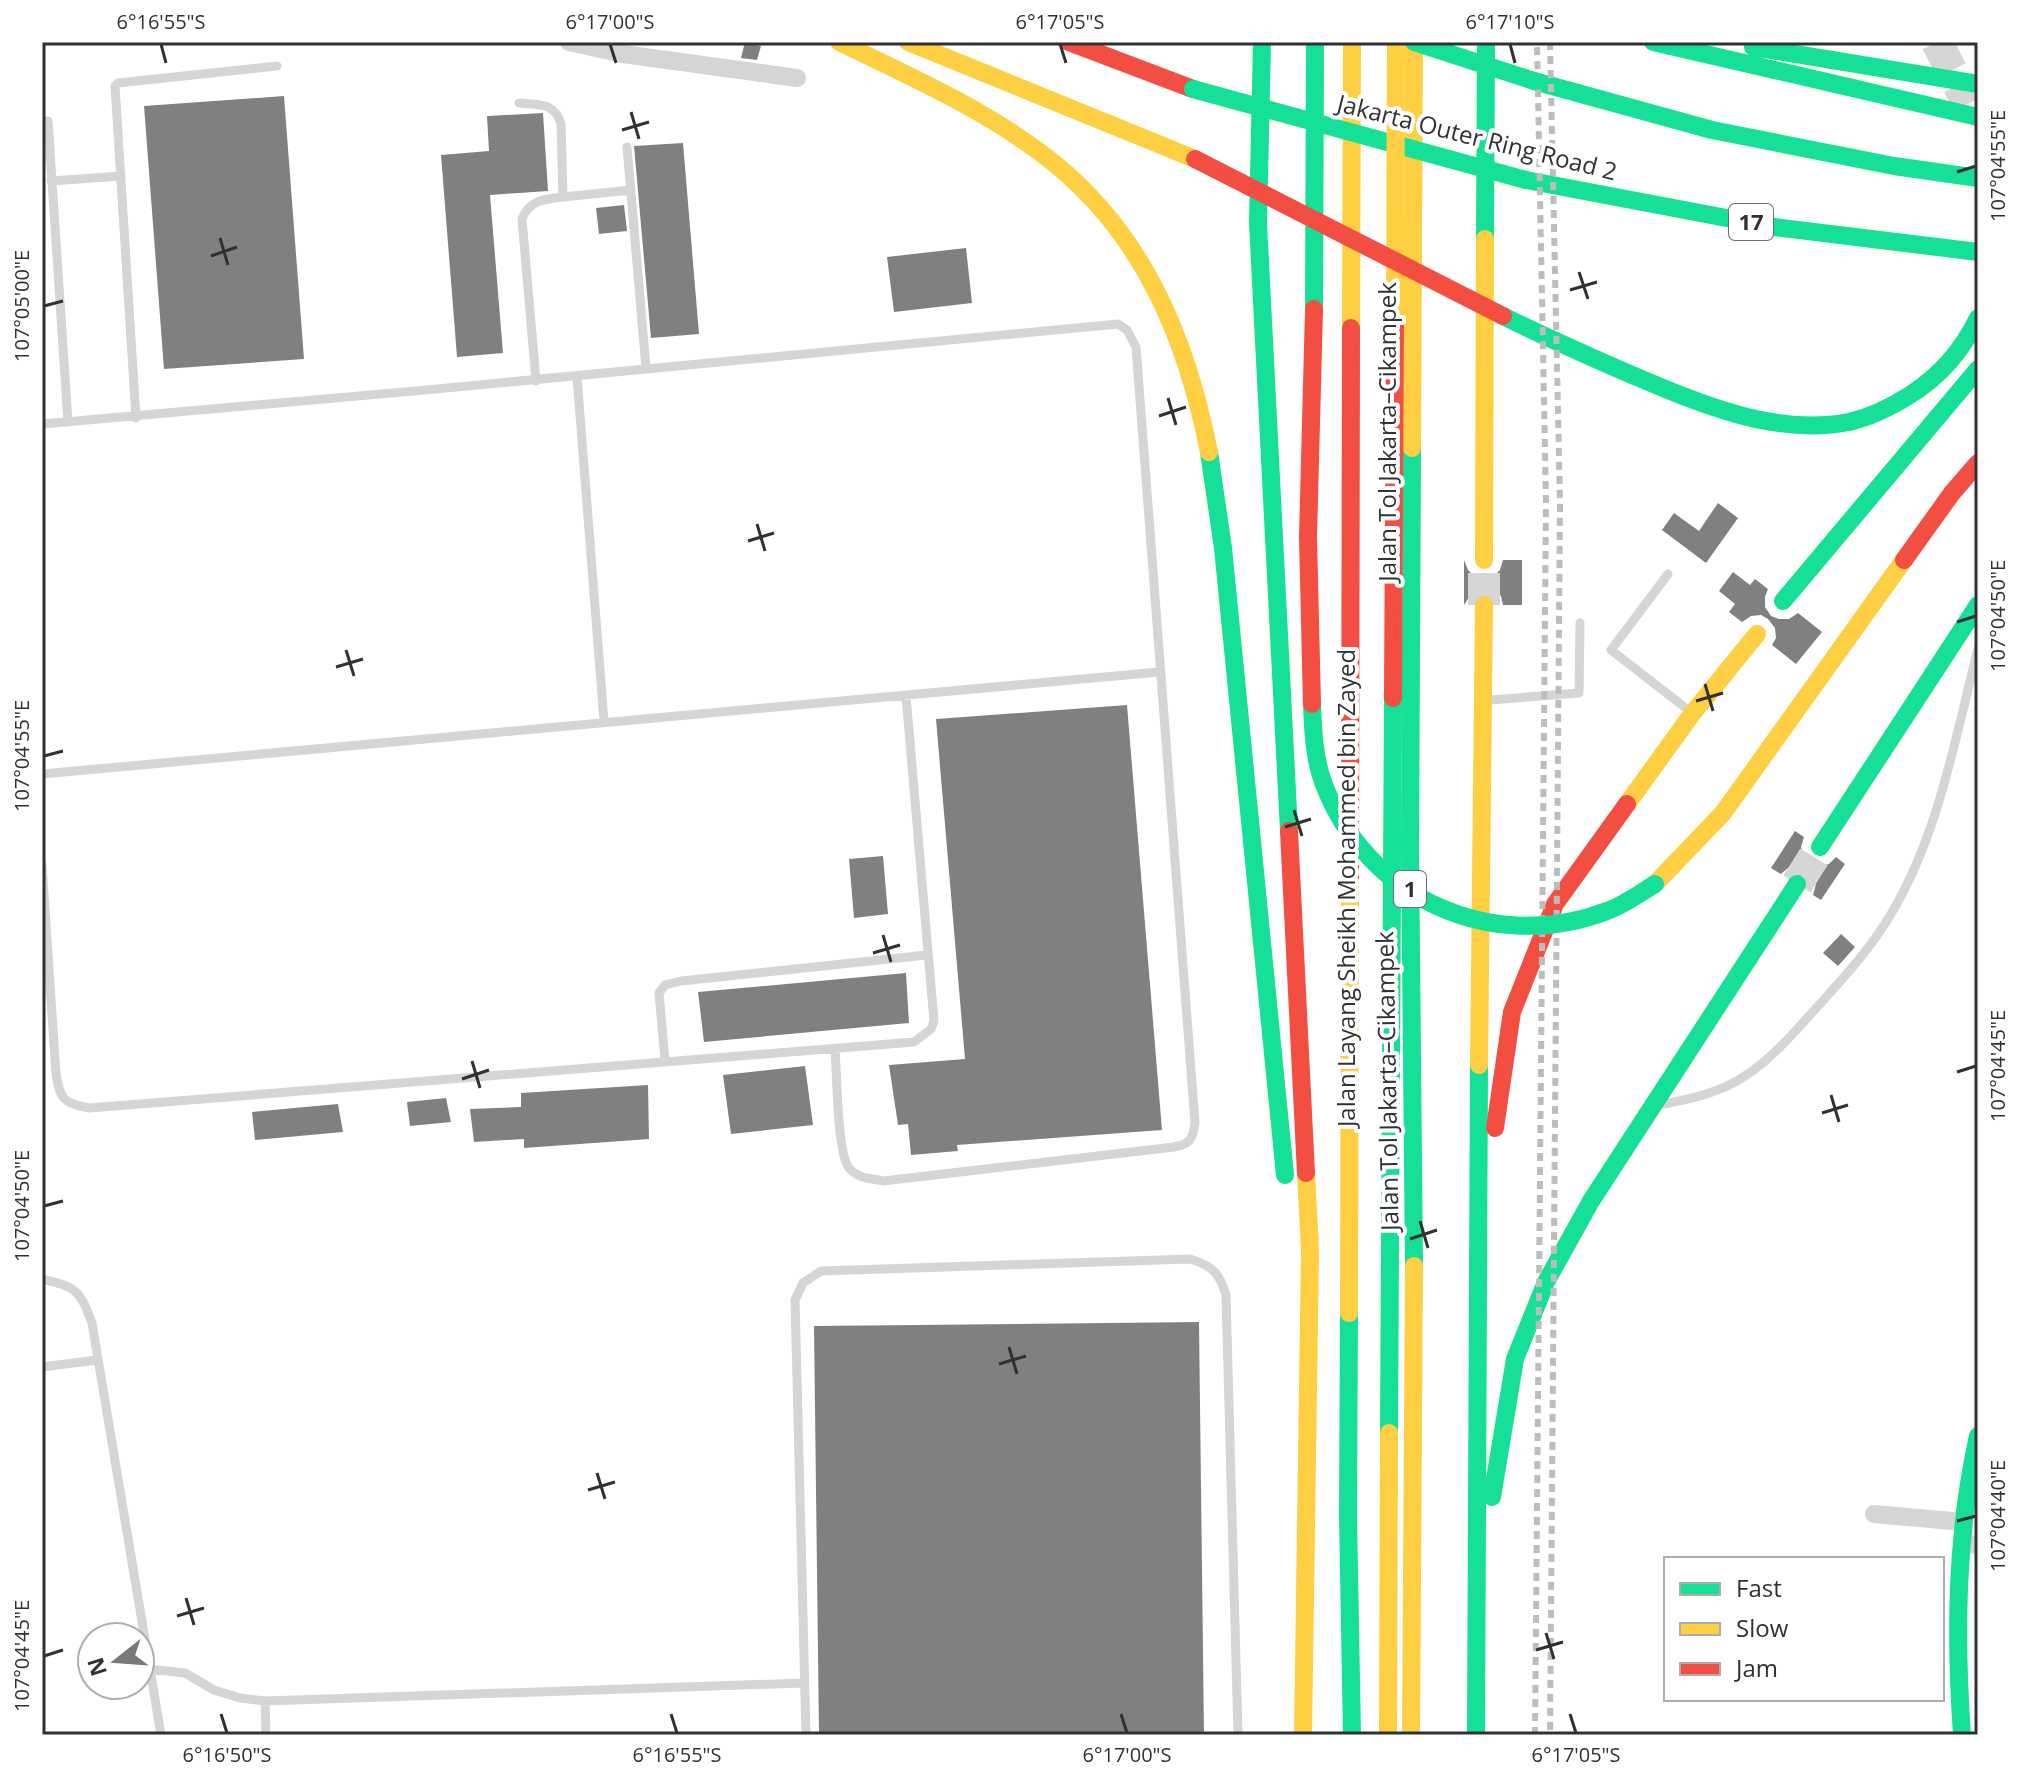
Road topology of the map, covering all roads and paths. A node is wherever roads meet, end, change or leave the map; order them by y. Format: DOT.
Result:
graph roads {
  1 [pos="569,42"];
  2 [pos="839,42"];
  3 [pos="908,42"];
  4 [pos="1069,42"];
  5 [pos="1262,42"];
  6 [pos="1315,42"];
  7 [pos="1352,42"];
  8 [pos="1396,42"];
  9 [pos="1414,42"];
  10 [pos="1486,42"];
  11 [pos="1653,42"];
  12 [pos="1723,42"];
  13 [pos="277,66"];
  14 [pos="797,78"];
  15 [pos="1978,84"];
  16 [pos="519,103"];
  17 [pos="1978,117"];
  18 [pos="48,121"];
  19 [pos="1374,122"];
  20 [pos="627,147"];
  21 [pos="1374,154"];
  22 [pos="121,176"];
  23 [pos="1978,178"];
  24 [pos="51,181"];
  25 [pos="631,190"];
  26 [pos="563,197"];
  27 [pos="1373,234"];
  28 [pos="1978,252"];
  29 [pos="1373,266"];
  30 [pos="1978,318"];
  31 [pos="646,368"];
  32 [pos="1978,369"];
  33 [pos="577,377"];
  34 [pos="536,381"];
  35 [pos="136,418"];
  36 [pos="68,422"];
  37 [pos="42,424"];
  38 [pos="1978,463"];
  39 [pos="1484,560"];
  40 [pos="1668,574"];
  41 [pos="1783,601"];
  42 [pos="1484,605"];
  43 [pos="1978,605"];
  44 [pos="1580,623"];
  45 [pos="1757,634"];
  46 [pos="1978,649"];
  47 [pos="1159,672"];
  48 [pos="906,696"];
  49 [pos="1482,701"];
  50 [pos="1692,714"];
  51 [pos="604,721"];
  52 [pos="42,774"];
  53 [pos="1371,825"];
  54 [pos="1820,847"];
  55 [pos="42,864"];
  56 [pos="1797,884"];
  57 [pos="1371,888"];
  58 [pos="927,955"];
  59 [pos="835,1049"];
  60 [pos="665,1060"];
  61 [pos="1653,1106"];
  62 [pos="1287,1188"];
  63 [pos="1477,1250"];
  64 [pos="1291,1251"];
  65 [pos="42,1279"];
  66 [pos="97,1360"];
  67 [pos="42,1367"];
  68 [pos="1977,1446"];
  69 [pos="1874,1514"];
  70 [pos="1305,1518"];
  71 [pos="1963,1522"];
  72 [pos="1970,1544"];
  73 [pos="1477,1595"];
  74 [pos="1368,1607"];
  75 [pos="140,1621"];
  76 [pos="156,1670"];
  77 [pos="804,1683"];
  78 [pos="154,1701"];
  79 [pos="265,1701"];
  80 [pos="161,1735"];
  81 [pos="266,1735"];
  82 [pos="806,1735"];
  83 [pos="1238,1735"];
  84 [pos="1303,1735"];
  85 [pos="1352,1735"];
  86 [pos="1368,1735"];
  87 [pos="1388,1735"];
  88 [pos="1411,1735"];
  89 [pos="1476,1735"];
  90 [pos="1962,1735"];
  1 -- 14 [label="street"];
  2 -- 62 [label="main road"];
  3 -- 30 [label="main road, bridge"];
  4 -- 28 [label="main road, Jakarta Outer Ring Road 2 / 17, bridge"];
  5 -- 70 [label="main road"];
  6 -- 38 [label="main road, bridge"];
  7 -- 85 [label="main road, Jalan Tol Jakarta–Cikampek"];
  8 -- 87 [label="main road, Jalan Layang Sheikh Mohammed bin Zayed / 1, bridge"];
  9 -- 23 [label="main road, bridge"];
  9 -- 88 [label="main road, Jalan Tol Jakarta–Cikampek / 1"];
  10 -- 39 [label="main road"];
  11 -- 17 [label="main road"];
  12 -- 15 [label="main road"];
  13 -- 22 [label="lane"];
  16 -- 26 [label="lane"];
  18 -- 24 [label="lane"];
  19 -- 21 [label="main road"];
  20 -- 25 [label="lane"];
  22 -- 24 [label="lane"];
  22 -- 35 [label="lane"];
  24 -- 36 [label="lane"];
  25 -- 26 [label="lane"];
  25 -- 31 [label="lane"];
  26 -- 34 [label="lane"];
  27 -- 29 [label="main road"];
  31 -- 33 [label="lane"];
  31 -- 47 [label="lane"];
  32 -- 41 [label="main road"];
  33 -- 34 [label="lane"];
  33 -- 51 [label="lane"];
  34 -- 35 [label="lane"];
  35 -- 36 [label="lane"];
  36 -- 37 [label="lane"];
  40 -- 50 [label="lane"];
  42 -- 49 [label="main road"];
  43 -- 54 [label="main road"];
  44 -- 49 [label="lane"];
  45 -- 50 [label="main road"];
  46 -- 61 [label="lane"];
  47 -- 48 [label="lane"];
  47 -- 59 [label="lane"];
  48 -- 51 [label="lane"];
  48 -- 58 [label="lane"];
  49 -- 63 [label="main road"];
  50 -- 63 [label="main road"];
  51 -- 52 [label="lane"];
  53 -- 57 [label="main road, Jalan Layang Sheikh Mohammed bin Zayed / 1"];
  55 -- 60 [label="lane"];
  56 -- 61 [label="main road"];
  58 -- 59 [label="lane"];
  58 -- 60 [label="lane"];
  59 -- 60 [label="lane"];
  61 -- 73 [label="main road"];
  63 -- 73 [label="main road"];
  64 -- 70 [label="main road"];
  65 -- 66 [label="lane"];
  66 -- 67 [label="lane"];
  66 -- 75 [label="lane"];
  68 -- 71 [label="main road"];
  69 -- 71 [label="street"];
  70 -- 84 [label="main road"];
  71 -- 72 [label="main road"];
  72 -- 90 [label="main road"];
  73 -- 89 [label="main road"];
  74 -- 86 [label="main road"];
  76 -- 79 [label="lane"];
  77 -- 79 [label="lane"];
  77 -- 82 [label="lane"];
  77 -- 83 [label="lane"];
  78 -- 80 [label="lane"];
  79 -- 81 [label="lane"];
}
